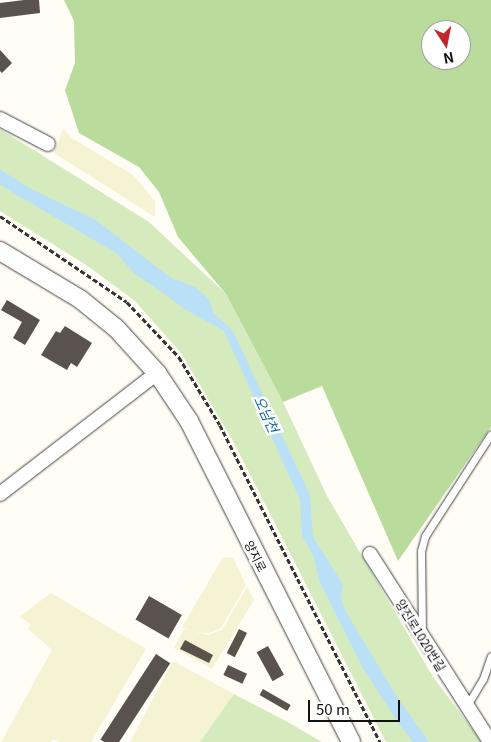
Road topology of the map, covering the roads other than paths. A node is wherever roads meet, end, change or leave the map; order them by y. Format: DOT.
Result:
graph roads {
  1 [pos="0,119"];
  2 [pos="48,144"];
  3 [pos="0,251"];
  4 [pos="157,373"];
  5 [pos="491,434"];
  6 [pos="0,494"];
  7 [pos="370,554"];
  8 [pos="422,636"];
  9 [pos="491,656"];
  10 [pos="466,708"];
  11 [pos="351,742"];
  12 [pos="490,742"];
  1 -- 2 [label="street"];
  3 -- 4 [label="street, 양지로"];
  4 -- 6 [label="street"];
  4 -- 11 [label="street, 양지로"];
  5 -- 8 [label="lane"];
  7 -- 8 [label="street, 양진로1020번길"];
  8 -- 10 [label="street, 양진로1020번길"];
  9 -- 10 [label="lane"];
  10 -- 12 [label="street, 양진로1020번길"];
}
